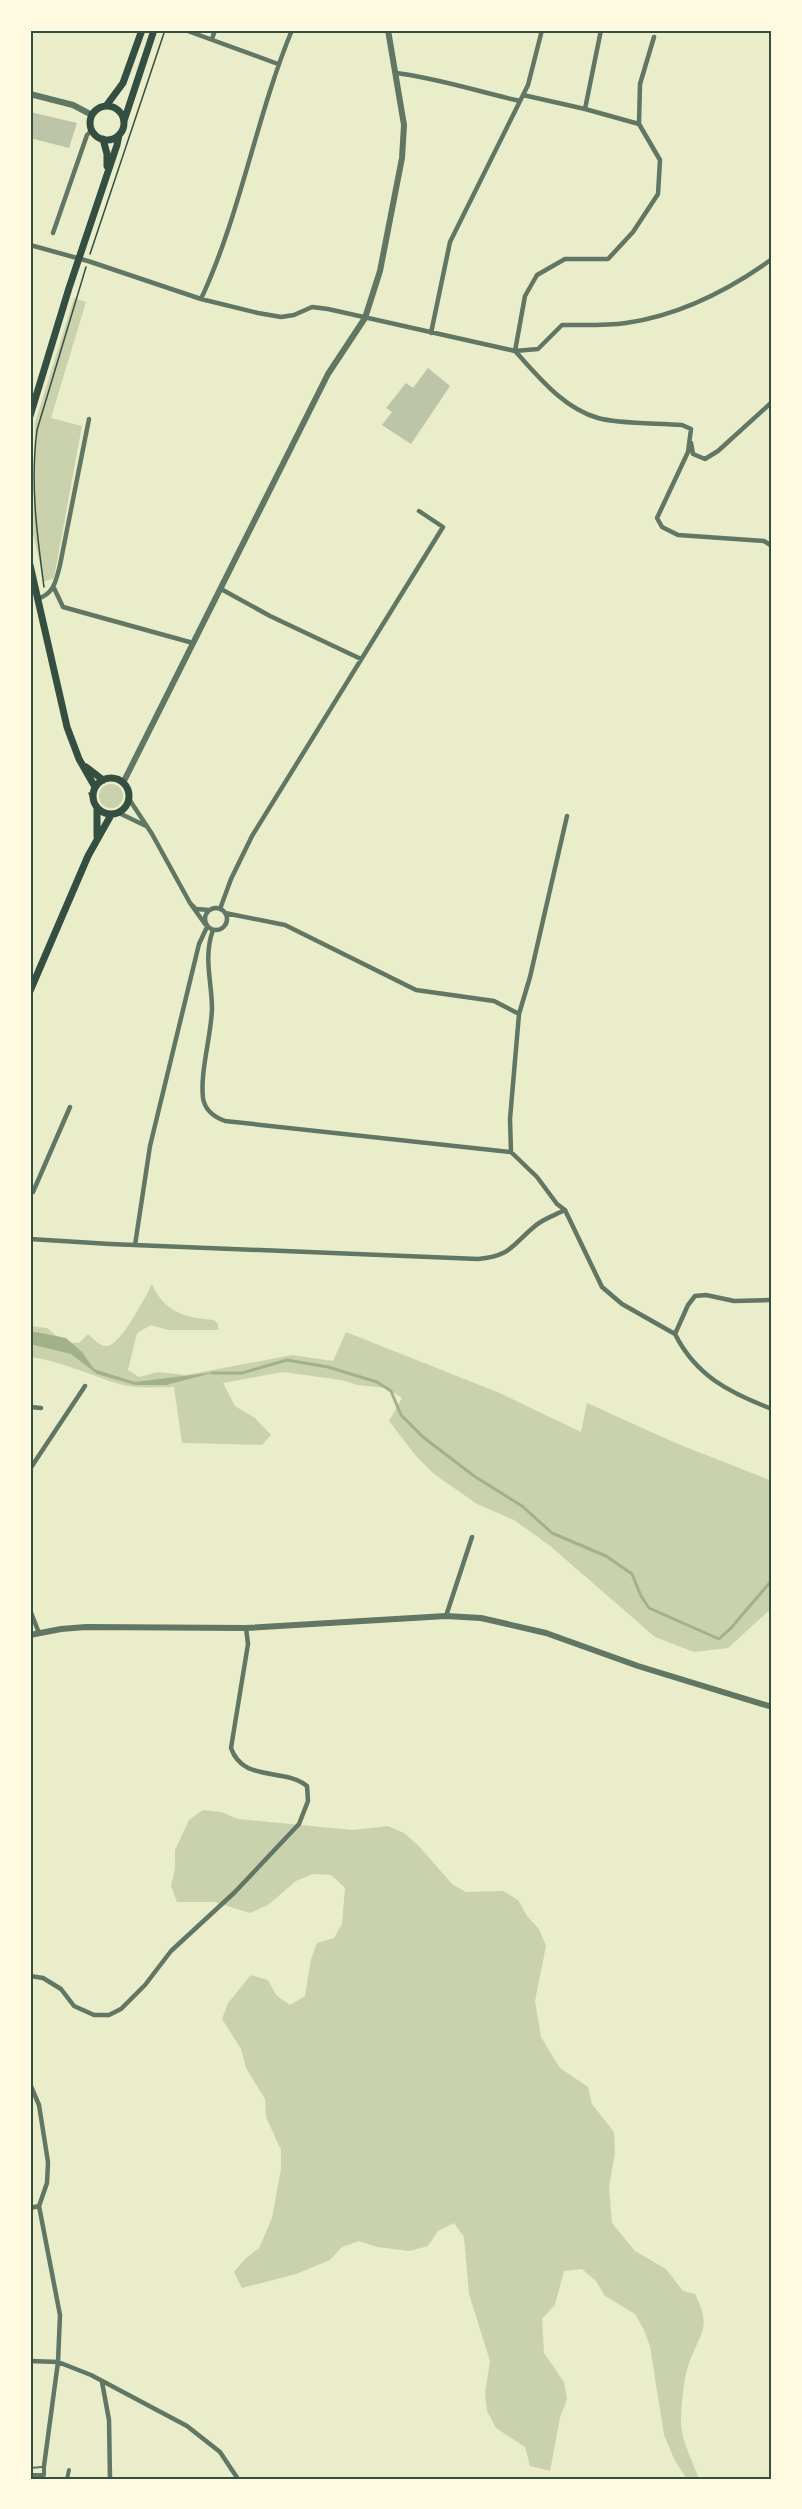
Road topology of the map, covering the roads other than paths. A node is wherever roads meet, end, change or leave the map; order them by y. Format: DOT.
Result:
graph roads {
  1 [pos="142,30"];
  2 [pos="154,30"];
  3 [pos="185,30"];
  4 [pos="215,30"];
  5 [pos="292,30"];
  6 [pos="388,30"];
  7 [pos="542,30"];
  8 [pos="601,30"];
  9 [pos="654,37"];
  10 [pos="212,39"];
  11 [pos="278,64"];
  12 [pos="396,73"];
  13 [pos="30,94"];
  14 [pos="523,95"];
  15 [pos="520,101"];
  16 [pos="106,106"];
  17 [pos="585,110"];
  18 [pos="92,115"];
  19 [pos="123,121"];
  20 [pos="639,124"];
  21 [pos="92,130"];
  22 [pos="119,135"];
  23 [pos="103,139"];
  24 [pos="107,172"];
  25 [pos="53,233"];
  26 [pos="30,245"];
  27 [pos="79,259"];
  28 [pos="772,259"];
  29 [pos="201,299"];
  30 [pos="365,318"];
  31 [pos="431,333"];
  32 [pos="515,351"];
  33 [pos="772,402"];
  34 [pos="30,416"];
  35 [pos="89,419"];
  36 [pos="691,440"];
  37 [pos="419,511"];
  38 [pos="772,546"];
  39 [pos="30,565"];
  40 [pos="54,588"];
  41 [pos="221,589"];
  42 [pos="37,599"];
  43 [pos="193,643"];
  44 [pos="361,659"];
  45 [pos="79,759"];
  46 [pos="103,780"];
  47 [pos="123,783"];
  48 [pos="91,788"];
  49 [pos="129,799"];
  50 [pos="96,808"];
  51 [pos="115,814"];
  52 [pos="567,816"];
  53 [pos="147,826"];
  54 [pos="97,839"];
  55 [pos="190,903"];
  56 [pos="209,910"];
  57 [pos="223,911"];
  58 [pos="206,925"];
  59 [pos="213,930"];
  60 [pos="30,991"];
  61 [pos="519,1014"];
  62 [pos="70,1107"];
  63 [pos="511,1152"];
  64 [pos="30,1191"];
  65 [pos="565,1210"];
  66 [pos="30,1239"];
  67 [pos="135,1245"];
  68 [pos="772,1300"];
  69 [pos="675,1334"];
  70 [pos="85,1386"];
  71 [pos="30,1407"];
  72 [pos="41,1408"];
  73 [pos="772,1409"];
  74 [pos="30,1469"];
  75 [pos="472,1537"];
  76 [pos="30,1610"];
  77 [pos="446,1616"];
  78 [pos="246,1628"];
  79 [pos="39,1633"];
  80 [pos="30,1635"];
  81 [pos="772,1707"];
  82 [pos="30,1976"];
  83 [pos="30,2084"];
  84 [pos="39,2206"];
  85 [pos="30,2208"];
  86 [pos="30,2361"];
  87 [pos="58,2362"];
  88 [pos="102,2382"];
  89 [pos="44,2466"];
  90 [pos="30,2468"];
  91 [pos="69,2470"];
  92 [pos="30,2475"];
  93 [pos="67,2479"];
  94 [pos="110,2479"];
  95 [pos="238,2479"];
  1 -- 16 [label="main road"];
  2 -- 19 [label="main road"];
  3 -- 10 [label="street"];
  4 -- 10 [label="street"];
  5 -- 11 [label="street"];
  6 -- 12 [label="street"];
  7 -- 14 [label="street"];
  8 -- 17 [label="street"];
  9 -- 20 [label="street"];
  10 -- 11 [label="street"];
  11 -- 29 [label="street"];
  12 -- 15 [label="street"];
  12 -- 30 [label="street"];
  13 -- 18 [label="street"];
  14 -- 15 [label="street"];
  14 -- 17 [label="street"];
  15 -- 31 [label="street"];
  16 -- 18 [label="main road"];
  16 -- 19 [label="main road"];
  17 -- 20 [label="street"];
  18 -- 21 [label="main road"];
  19 -- 22 [label="main road"];
  20 -- 32 [label="street"];
  21 -- 23 [label="main road"];
  21 -- 25 [label="street"];
  22 -- 23 [label="main road"];
  22 -- 24 [label="main road"];
  23 -- 24 [label="main road"];
  24 -- 27 [label="main road"];
  26 -- 27 [label="street"];
  27 -- 29 [label="street"];
  27 -- 34 [label="main road"];
  28 -- 32 [label="street"];
  29 -- 30 [label="street"];
  30 -- 31 [label="street"];
  30 -- 41 [label="street"];
  31 -- 32 [label="street"];
  32 -- 36 [label="street"];
  33 -- 36 [label="street"];
  35 -- 40 [label="street"];
  36 -- 38 [label="street"];
  37 -- 44 [label="street"];
  39 -- 42 [label="main road"];
  40 -- 42 [label="street"];
  40 -- 43 [label="street"];
  41 -- 43 [label="street"];
  41 -- 44 [label="street"];
  42 -- 45 [label="main road"];
  43 -- 47 [label="street"];
  44 -- 57 [label="street"];
  45 -- 46 [label="main road"];
  45 -- 48 [label="main road"];
  46 -- 47 [label="main road"];
  46 -- 48 [label="main road"];
  47 -- 49 [label="main road"];
  48 -- 50 [label="main road"];
  49 -- 51 [label="main road"];
  49 -- 53 [label="street"];
  50 -- 51 [label="main road"];
  50 -- 54 [label="main road"];
  51 -- 53 [label="street"];
  51 -- 54 [label="main road"];
  52 -- 61 [label="street"];
  53 -- 55 [label="street"];
  54 -- 60 [label="main road"];
  55 -- 56 [label="street"];
  55 -- 58 [label="street"];
  56 -- 57 [label="street"];
  56 -- 58 [label="street"];
  57 -- 59 [label="street"];
  57 -- 61 [label="street"];
  58 -- 59 [label="street"];
  58 -- 67 [label="street"];
  59 -- 63 [label="street"];
  61 -- 63 [label="street"];
  62 -- 64 [label="street"];
  63 -- 65 [label="street"];
  65 -- 67 [label="street"];
  65 -- 69 [label="street"];
  66 -- 67 [label="street"];
  68 -- 69 [label="street"];
  69 -- 73 [label="street"];
  70 -- 74 [label="street"];
  71 -- 72 [label="street"];
  75 -- 77 [label="street"];
  76 -- 79 [label="street"];
  77 -- 78 [label="street"];
  77 -- 81 [label="street"];
  78 -- 79 [label="street"];
  78 -- 82 [label="street"];
  79 -- 80 [label="street"];
  83 -- 84 [label="street"];
  84 -- 85 [label="street"];
  84 -- 87 [label="street"];
  86 -- 87 [label="street"];
  87 -- 88 [label="street"];
  87 -- 89 [label="street"];
  88 -- 94 [label="street"];
  88 -- 95 [label="street"];
  89 -- 90 [label="lane"];
  89 -- 92 [label="street"];
  91 -- 93 [label="street"];
}
